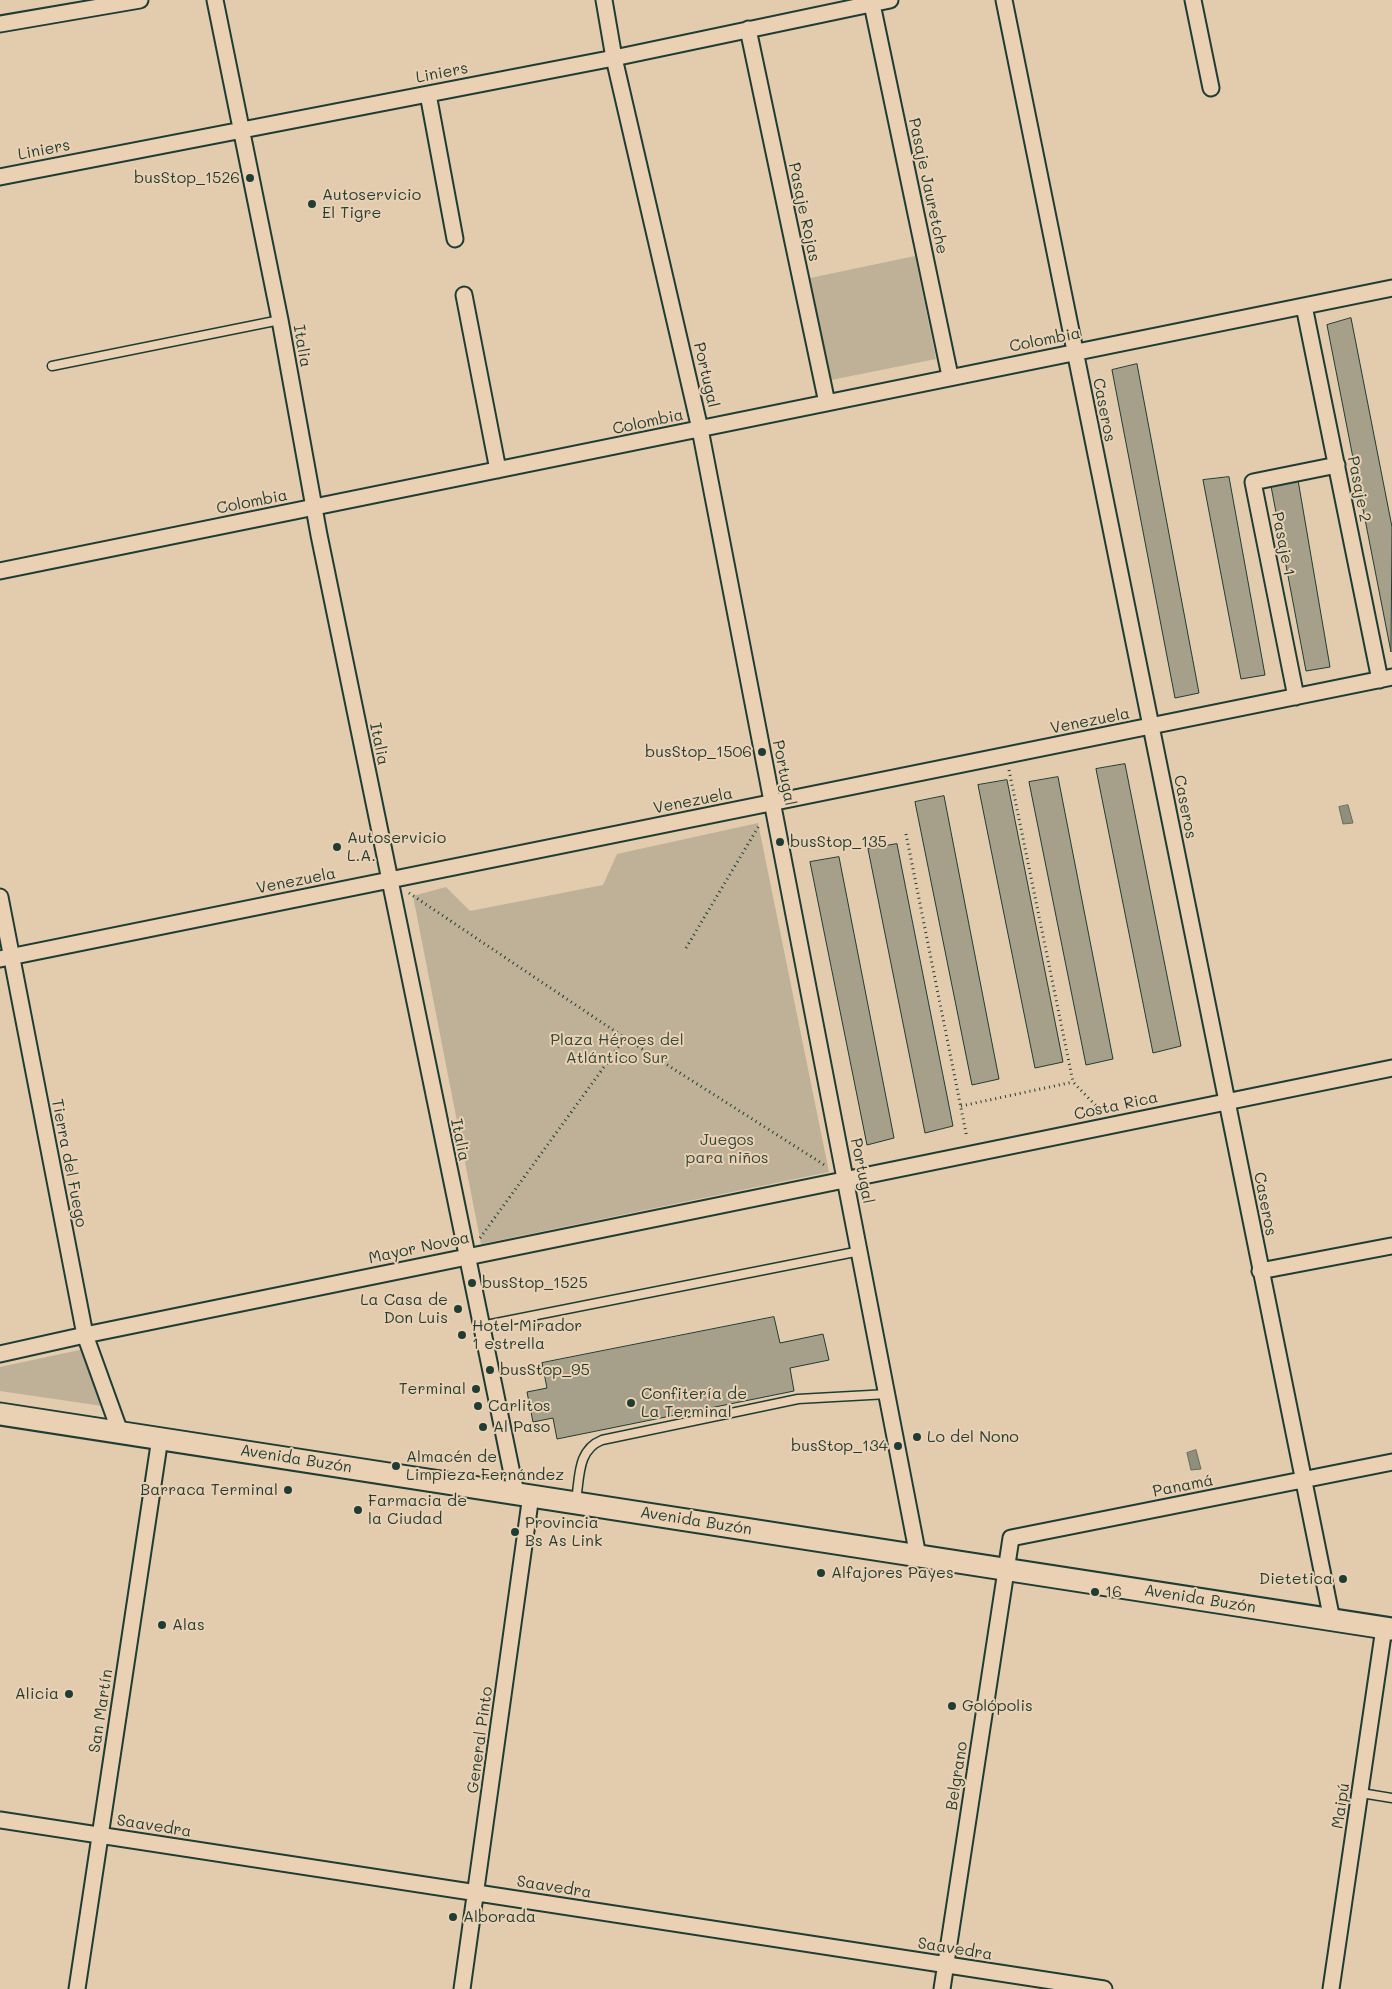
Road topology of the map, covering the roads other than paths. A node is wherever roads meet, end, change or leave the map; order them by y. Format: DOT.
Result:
graph roads {
  1 [pos="140,0"];
  2 [pos="215,0"];
  3 [pos="604,0"];
  4 [pos="890,0"];
  5 [pos="1004,0"];
  6 [pos="1193,0"];
  7 [pos="872,4"];
  8 [pos="0,24"];
  9 [pos="748,29"];
  10 [pos="614,58"];
  11 [pos="1211,88"];
  12 [pos="428,94"];
  13 [pos="240,130"];
  14 [pos="0,177"];
  15 [pos="455,239"];
  16 [pos="1392,288"];
  17 [pos="464,295"];
  18 [pos="1304,306"];
  19 [pos="280,320"];
  20 [pos="1075,352"];
  21 [pos="52,366"];
  22 [pos="950,376"];
  23 [pos="827,403"];
  24 [pos="700,429"];
  25 [pos="1337,465"];
  26 [pos="498,470"];
  27 [pos="313,508"];
  28 [pos="0,571"];
  29 [pos="1386,678"];
  30 [pos="1296,697"];
  31 [pos="1151,726"];
  32 [pos="772,803"];
  33 [pos="389,880"];
  34 [pos="0,897"];
  35 [pos="6,958"];
  36 [pos="1392,1068"];
  37 [pos="1226,1101"];
  38 [pos="846,1179"];
  39 [pos="1391,1246"];
  40 [pos="860,1251"];
  41 [pos="466,1257"];
  42 [pos="1260,1271"];
  43 [pos="481,1326"];
  44 [pos="85,1335"];
  45 [pos="0,1354"];
  46 [pos="888,1394"];
  47 [pos="0,1414"];
  48 [pos="120,1432"];
  49 [pos="160,1438"];
  50 [pos="1392,1462"];
  51 [pos="1303,1480"];
  52 [pos="524,1494"];
  53 [pos="575,1502"];
  54 [pos="918,1556"];
  55 [pos="1006,1569"];
  56 [pos="1332,1620"];
  57 [pos="1388,1629"];
  58 [pos="1361,1793"];
  59 [pos="1392,1798"];
  60 [pos="0,1820"];
  61 [pos="100,1835"];
  62 [pos="477,1893"];
  63 [pos="945,1965"];
  64 [pos="77,1989"];
  65 [pos="462,1989"];
  66 [pos="942,1989"];
  67 [pos="1104,1989"];
  68 [pos="1331,1989"];
  1 -- 8 [label="street"];
  2 -- 13 [label="street, Italia"];
  3 -- 10 [label="street, Portugal"];
  4 -- 7 [label="street, Liniers"];
  5 -- 20 [label="street, Caseros"];
  6 -- 11 [label="street"];
  7 -- 9 [label="street, Liniers"];
  7 -- 22 [label="street, Pasaje Jauretche"];
  9 -- 10 [label="street, Liniers"];
  9 -- 23 [label="street, Pasaje Rojas"];
  10 -- 12 [label="street, Liniers"];
  10 -- 24 [label="street, Portugal"];
  12 -- 13 [label="street, Liniers"];
  12 -- 15 [label="street"];
  13 -- 14 [label="street, Liniers"];
  13 -- 19 [label="street, Italia"];
  16 -- 18 [label="street, Colombia"];
  17 -- 26 [label="street"];
  18 -- 20 [label="street, Colombia"];
  18 -- 25 [label="street, Pasaje 2"];
  19 -- 21 [label="lane"];
  19 -- 27 [label="street, Italia"];
  20 -- 22 [label="street, Colombia"];
  20 -- 31 [label="street, Caseros"];
  22 -- 23 [label="street, Colombia"];
  23 -- 24 [label="street, Colombia"];
  24 -- 26 [label="street, Colombia"];
  24 -- 32 [label="street, Portugal"];
  25 -- 29 [label="street, Pasaje 2"];
  25 -- 30 [label="street, Pasaje 1"];
  26 -- 27 [label="street, Colombia"];
  27 -- 28 [label="street, Colombia"];
  27 -- 33 [label="street, Italia"];
  29 -- 30 [label="street, Venezuela"];
  30 -- 31 [label="street, Venezuela"];
  31 -- 32 [label="street, Venezuela"];
  31 -- 37 [label="street, Caseros"];
  32 -- 33 [label="street, Venezuela"];
  32 -- 38 [label="street, Portugal"];
  33 -- 35 [label="street, Venezuela"];
  33 -- 41 [label="street, Italia"];
  34 -- 35 [label="street, Tierra del Fuego"];
  35 -- 44 [label="street, Tierra del Fuego"];
  36 -- 37 [label="street, Costa Rica"];
  37 -- 38 [label="street, Costa Rica"];
  37 -- 42 [label="street, Caseros"];
  38 -- 40 [label="street, Portugal"];
  38 -- 41 [label="street, Mayor Novoa"];
  39 -- 42 [label="street"];
  40 -- 43 [label="lane"];
  40 -- 46 [label="street, Portugal"];
  41 -- 43 [label="street, Italia"];
  41 -- 44 [label="street, Mayor Novoa"];
  42 -- 51 [label="street, Caseros"];
  43 -- 52 [label="street, Italia"];
  44 -- 45 [label="street, Mayor Novoa"];
  44 -- 48 [label="street, Tierra del Fuego"];
  46 -- 53 [label="lane"];
  46 -- 54 [label="street, Portugal"];
  47 -- 48 [label="main road, Avenida Buzón"];
  48 -- 49 [label="main road, Avenida Buzón"];
  49 -- 52 [label="main road, Avenida Buzón"];
  49 -- 61 [label="street, San Martín"];
  50 -- 51 [label="street, Panamá"];
  51 -- 55 [label="street, Panamá"];
  51 -- 56 [label="street, Caseros"];
  52 -- 53 [label="main road, Avenida Buzón"];
  52 -- 62 [label="street, General Pinto"];
  53 -- 54 [label="main road, Avenida Buzón"];
  54 -- 55 [label="main road, Avenida Buzón"];
  55 -- 56 [label="main road, Avenida Buzón"];
  55 -- 63 [label="street, Belgrano"];
  56 -- 57 [label="main road, Avenida Buzón"];
  57 -- 58 [label="street, Maipú"];
  58 -- 59 [label="lane"];
  58 -- 68 [label="street, Maipú"];
  60 -- 61 [label="street, Saavedra"];
  61 -- 62 [label="street, Saavedra"];
  61 -- 64 [label="street, San Martín"];
  62 -- 63 [label="street, Saavedra"];
  62 -- 65 [label="street, General Pinto"];
  63 -- 66 [label="street, Belgrano"];
  63 -- 67 [label="street, Saavedra"];
}
